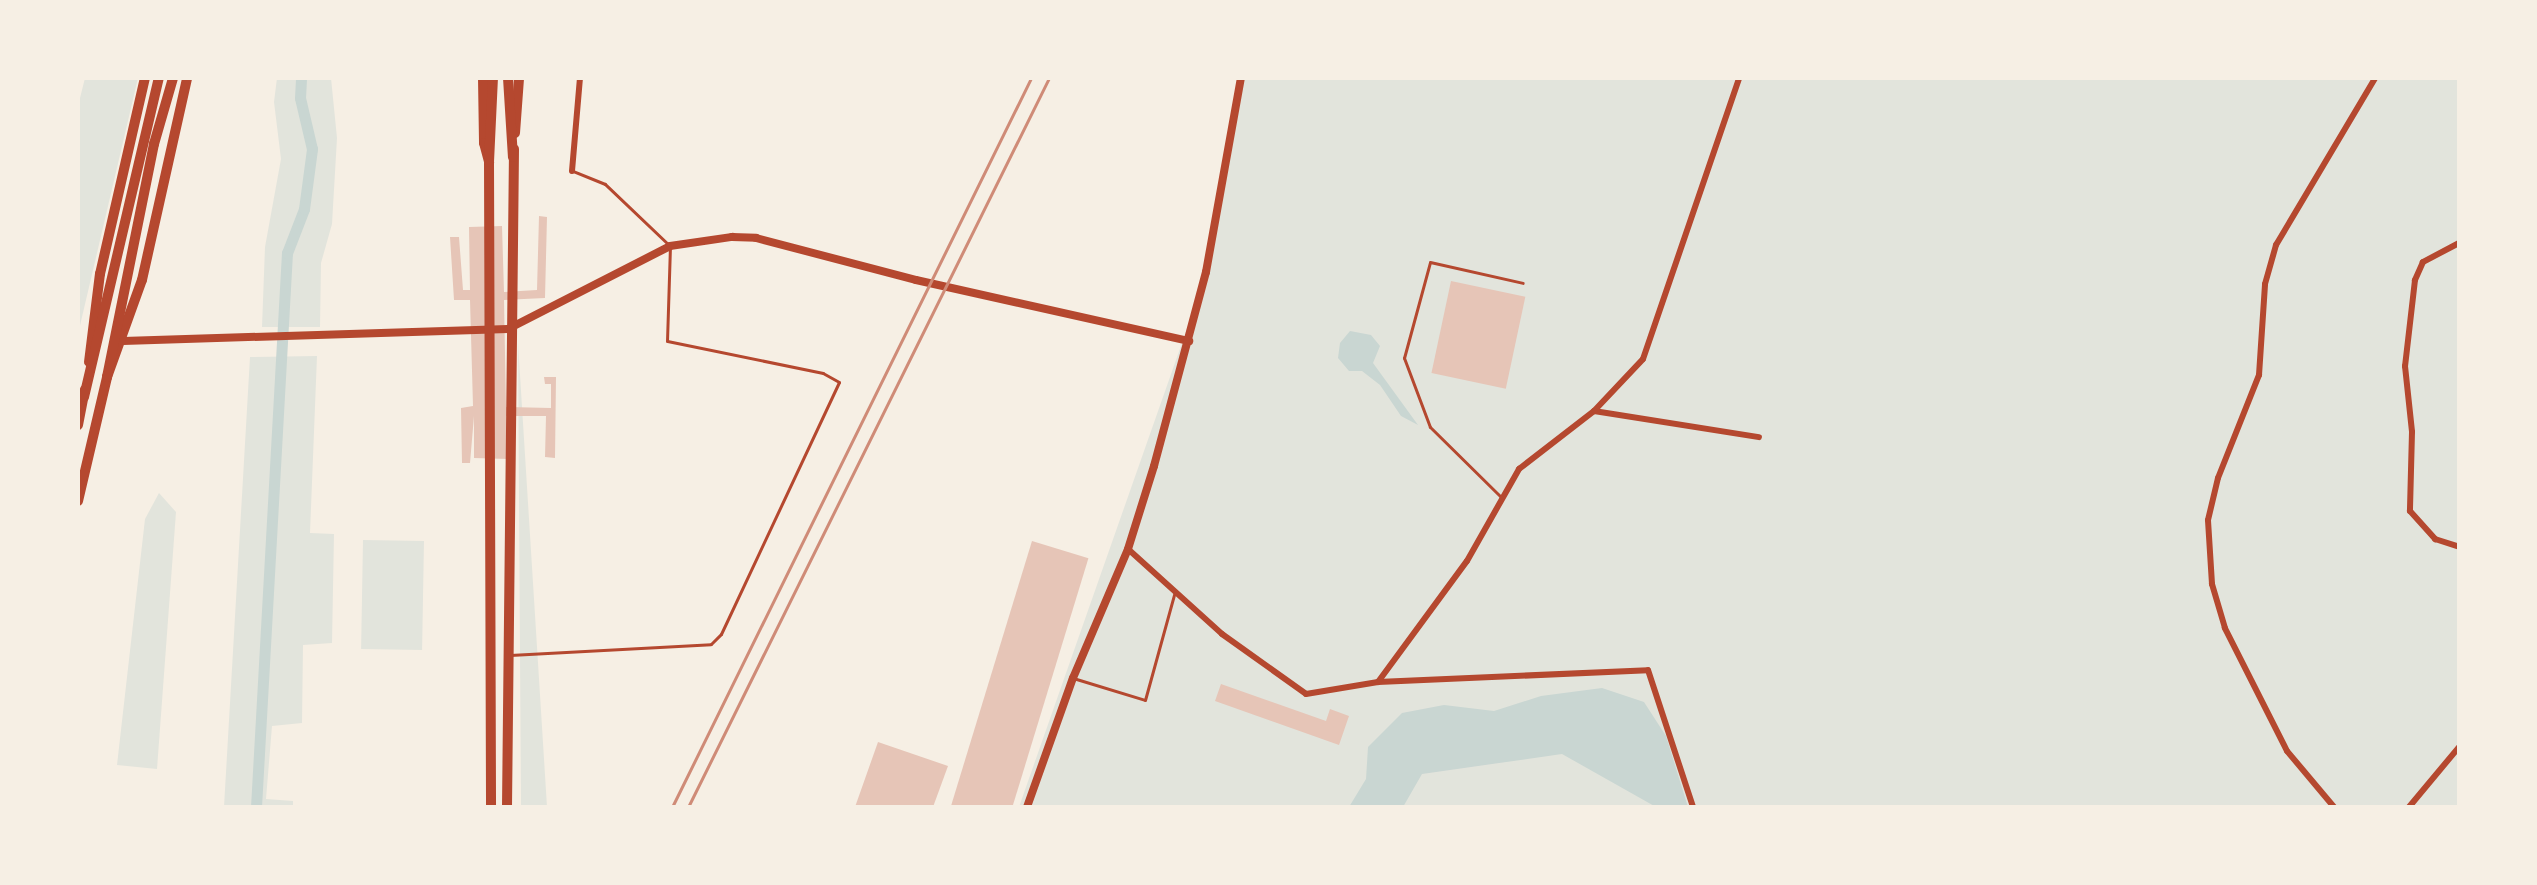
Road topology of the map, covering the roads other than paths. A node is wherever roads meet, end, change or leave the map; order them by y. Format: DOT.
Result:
graph roads {
  1 [pos="145,78"];
  2 [pos="159,78"];
  3 [pos="173,78"];
  4 [pos="187,78"];
  5 [pos="483,78"];
  6 [pos="493,78"];
  7 [pos="508,78"];
  8 [pos="519,78"];
  9 [pos="580,78"];
  10 [pos="1241,78"];
  11 [pos="1739,78"];
  12 [pos="2375,78"];
  13 [pos="513,157"];
  14 [pos="489,162"];
  15 [pos="572,171"];
  16 [pos="2459,243"];
  17 [pos="670,246"];
  18 [pos="1523,283"];
  19 [pos="508,329"];
  20 [pos="488,330"];
  21 [pos="123,341"];
  22 [pos="1189,341"];
  23 [pos="107,377"];
  24 [pos="84,397"];
  25 [pos="1594,411"];
  26 [pos="78,425"];
  27 [pos="1759,437"];
  28 [pos="1503,499"];
  29 [pos="78,501"];
  30 [pos="2459,547"];
  31 [pos="1128,549"];
  32 [pos="1175,591"];
  33 [pos="507,655"];
  34 [pos="1073,678"];
  35 [pos="1378,682"];
  36 [pos="2459,747"];
  37 [pos="491,807"];
  38 [pos="507,807"];
  39 [pos="1027,807"];
  40 [pos="1693,807"];
  41 [pos="2334,807"];
  42 [pos="2409,807"];
  1 -- 24 [label="main road"];
  2 -- 24 [label="main road"];
  3 -- 23 [label="main road"];
  4 -- 21 [label="main road"];
  5 -- 14 [label="main road"];
  6 -- 14 [label="main road"];
  7 -- 13 [label="main road"];
  8 -- 13 [label="main road"];
  9 -- 15 [label="street"];
  10 -- 22 [label="street"];
  11 -- 25 [label="street"];
  12 -- 41 [label="street"];
  13 -- 19 [label="main road"];
  14 -- 20 [label="main road"];
  15 -- 17 [label="lane"];
  16 -- 30 [label="street"];
  17 -- 19 [label="street"];
  17 -- 22 [label="street"];
  17 -- 33 [label="lane"];
  18 -- 28 [label="lane"];
  19 -- 20 [label="street"];
  19 -- 33 [label="main road"];
  20 -- 21 [label="street"];
  20 -- 37 [label="main road"];
  21 -- 23 [label="main road"];
  22 -- 31 [label="street"];
  23 -- 29 [label="main road"];
  24 -- 26 [label="main road"];
  25 -- 27 [label="street"];
  25 -- 28 [label="street"];
  28 -- 35 [label="street"];
  31 -- 32 [label="street"];
  31 -- 34 [label="street"];
  32 -- 34 [label="lane"];
  32 -- 35 [label="street"];
  33 -- 38 [label="main road"];
  34 -- 39 [label="street"];
  35 -- 40 [label="street"];
  36 -- 42 [label="street"];
}
